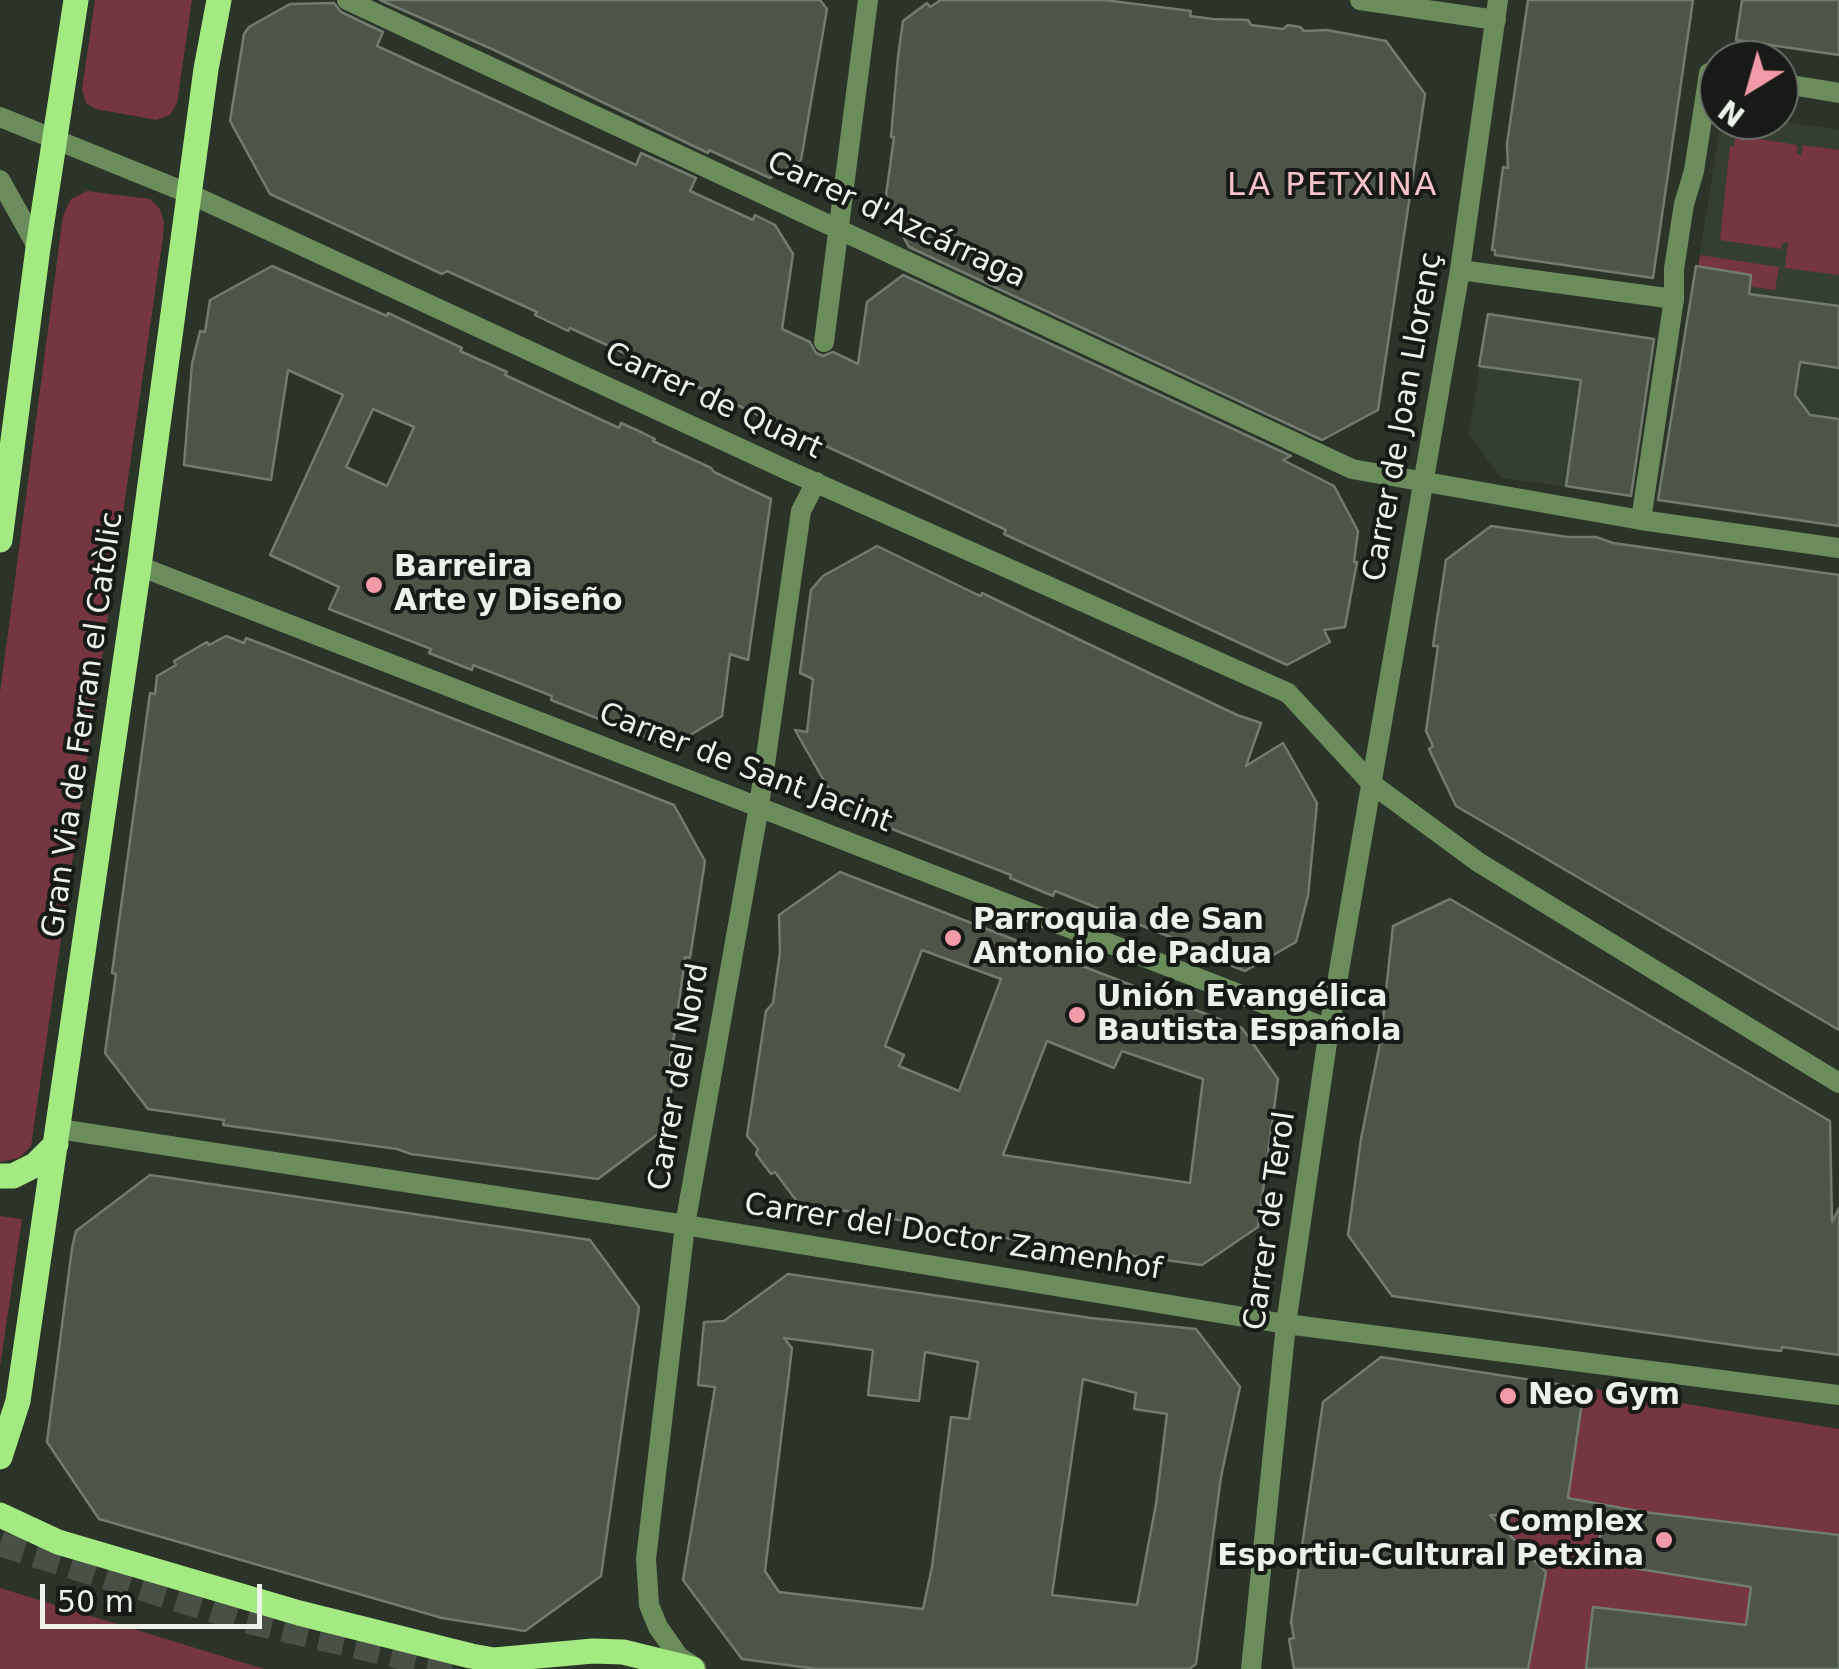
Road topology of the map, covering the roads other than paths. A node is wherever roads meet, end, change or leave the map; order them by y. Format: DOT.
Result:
graph roads {
  1 [pos="76,0"];
  2 [pos="220,0"];
  3 [pos="347,0"];
  4 [pos="868,0"];
  5 [pos="1360,0"];
  6 [pos="1497,10"];
  7 [pos="1799,87"];
  8 [pos="1839,92"];
  9 [pos="0,118"];
  10 [pos="54,138"];
  11 [pos="1699,139"];
  12 [pos="0,180"];
  13 [pos="190,194"];
  14 [pos="838,227"];
  15 [pos="38,248"];
  16 [pos="1460,270"];
  17 [pos="1674,299"];
  18 [pos="824,342"];
  19 [pos="816,482"];
  20 [pos="1424,484"];
  21 [pos="1641,520"];
  22 [pos="0,540"];
  23 [pos="1839,548"];
  24 [pos="140,566"];
  25 [pos="1372,784"];
  26 [pos="759,806"];
  27 [pos="1329,1029"];
  28 [pos="1839,1083"];
  29 [pos="57,1137"];
  30 [pos="0,1176"];
  31 [pos="685,1224"];
  32 [pos="1286,1324"];
  33 [pos="1839,1394"];
  34 [pos="0,1457"];
  35 [pos="0,1516"];
  36 [pos="694,1669"];
  37 [pos="1251,1669"];
  1 -- 10 [label="main road"];
  2 -- 13 [label="main road, Gran Via de Ferran el Catòlic"];
  3 -- 14 [label="street, Carrer d'Azcárraga"];
  4 -- 14 [label="street"];
  5 -- 6 [label="street"];
  6 -- 16 [label="street, Carrer de Joan Llorenç"];
  7 -- 8 [label="street"];
  9 -- 10 [label="street, Carrer de Quart"];
  10 -- 13 [label="street, Carrer de Quart"];
  10 -- 15 [label="main road"];
  11 -- 17 [label="street"];
  12 -- 15 [label="street"];
  13 -- 19 [label="street, Carrer de Quart"];
  13 -- 24 [label="main road, Gran Via de Ferran el Catòlic"];
  14 -- 18 [label="street"];
  14 -- 20 [label="street, Carrer d'Azcárraga"];
  15 -- 22 [label="main road"];
  16 -- 17 [label="street"];
  16 -- 20 [label="street, Carrer de Joan Llorenç"];
  17 -- 21 [label="street"];
  19 -- 25 [label="street, Carrer de Quart"];
  19 -- 26 [label="street, Carrer del Nord"];
  20 -- 21 [label="street, Carrer d'Azcárraga"];
  20 -- 25 [label="street, Carrer de Joan Llorenç"];
  21 -- 23 [label="street, Carrer d'Azcárraga"];
  24 -- 26 [label="street, Carrer de Sant Jacint"];
  24 -- 29 [label="main road, Gran Via de Ferran el Catòlic"];
  25 -- 27 [label="street, Carrer de Terol"];
  25 -- 28 [label="street, Carrer de Quart"];
  26 -- 27 [label="street, Carrer de Sant Jacint"];
  26 -- 31 [label="street, Carrer del Nord"];
  27 -- 32 [label="street, Carrer de Terol"];
  29 -- 30 [label="main road"];
  29 -- 31 [label="street, Carrer del Doctor Zamenhof"];
  29 -- 34 [label="main road, Gran Via de Ferran el Catòlic"];
  31 -- 32 [label="street, Carrer del Doctor Zamenhof"];
  31 -- 36 [label="street, Carrer del Nord"];
  32 -- 33 [label="street, Carrer del Doctor Zamenhof"];
  32 -- 37 [label="street, Carrer de Terol"];
  35 -- 36 [label="main road"];
}
